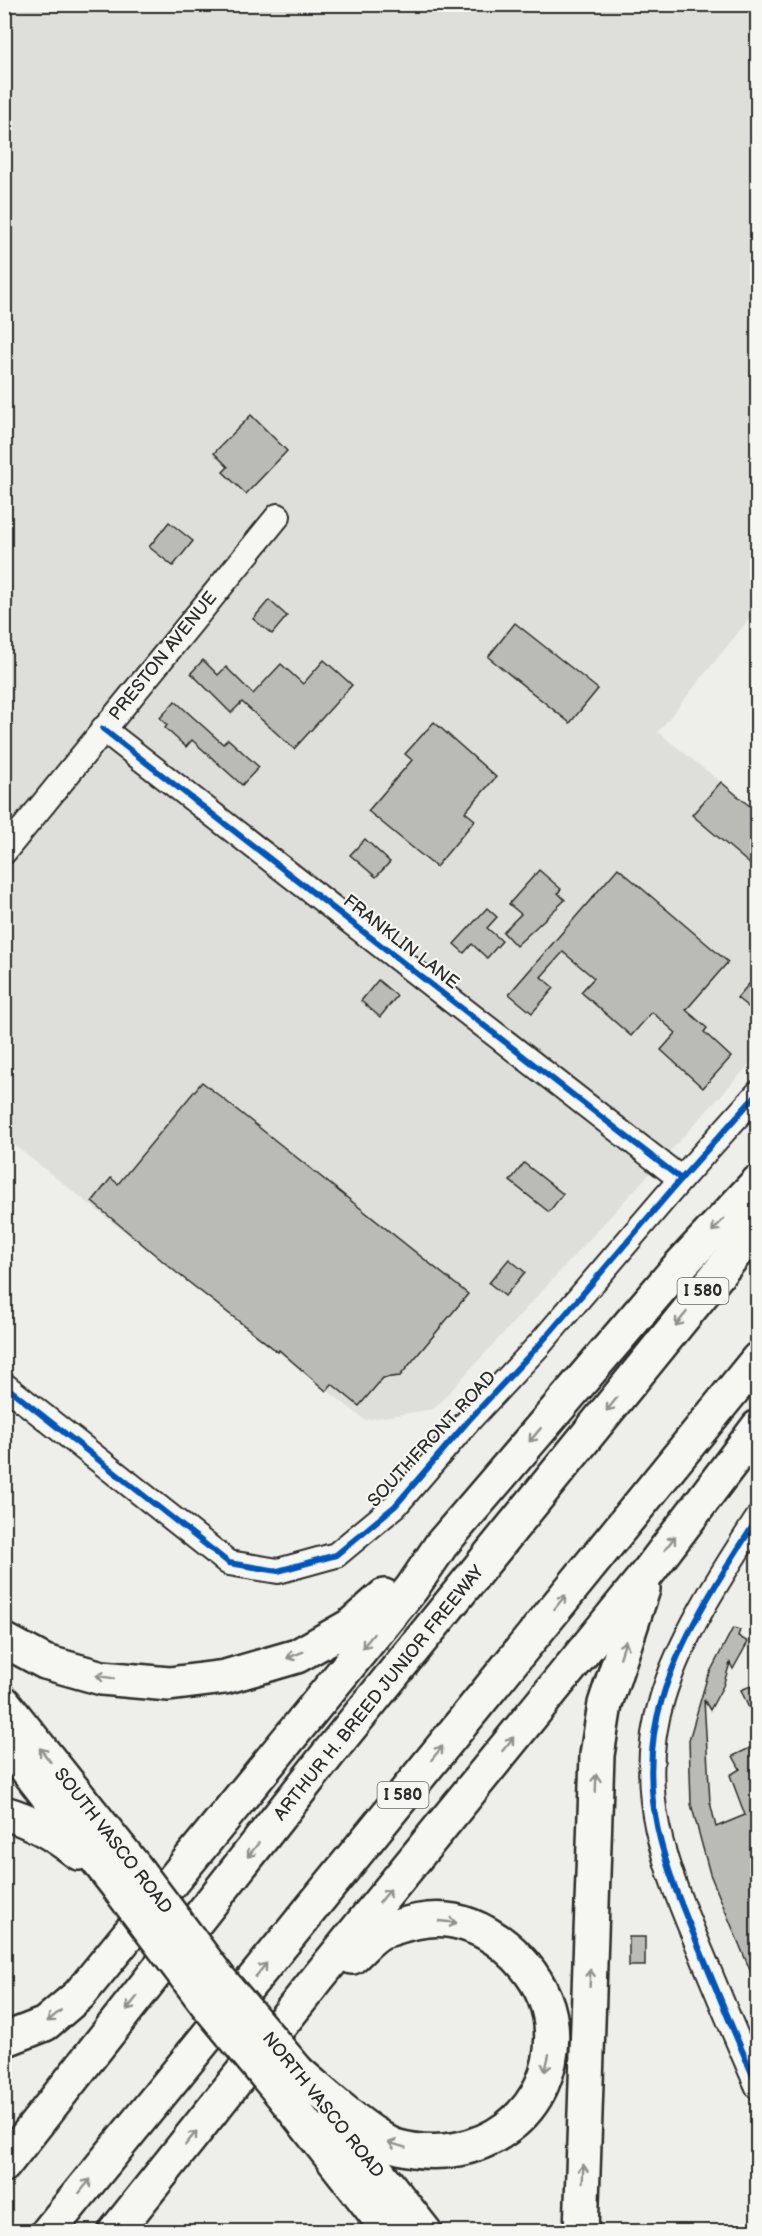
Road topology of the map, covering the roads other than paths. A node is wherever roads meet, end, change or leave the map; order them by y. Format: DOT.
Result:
graph roads {
  1 [pos="278,516"];
  2 [pos="103,729"];
  3 [pos="4,852"];
  4 [pos="758,1093"];
  5 [pos="681,1179"];
  6 [pos="758,1182"];
  7 [pos="758,1225"];
  8 [pos="758,1359"];
  9 [pos="4,1385"];
  10 [pos="758,1427"];
  11 [pos="758,1518"];
  12 [pos="441,1545"];
  13 [pos="650,1570"];
  14 [pos="4,1640"];
  15 [pos="4,1703"];
  16 [pos="4,1740"];
  17 [pos="4,1813"];
  18 [pos="127,1877"];
  19 [pos="321,1974"];
  20 [pos="214,1992"];
  21 [pos="4,2040"];
  22 [pos="291,2085"];
  23 [pos="758,2087"];
  24 [pos="4,2165"];
  25 [pos="154,2183"];
  26 [pos="48,2232"];
  27 [pos="115,2232"];
  28 [pos="143,2232"];
  29 [pos="361,2232"];
  30 [pos="390,2232"];
  31 [pos="424,2232"];
  32 [pos="581,2232"];
  1 -- 2 [label="street, PRESTON AVENUE"];
  2 -- 3 [label="street, PRESTON AVENUE"];
  2 -- 5 [label="street, FRANKLIN LANE"];
  4 -- 5 [label="street, SOUTHFRONT ROAD"];
  5 -- 9 [label="street, SOUTHFRONT ROAD"];
  6 -- 12 [label="highway, one-way"];
  7 -- 24 [label="highway, ARTHUR H. BREED JUNIOR FREEWAY / I 580, one-way"];
  26 -- 8 [label="highway, I 580, one-way"];
  13 -- 10 [label="highway, one-way"];
  11 -- 23 [label="street"];
  12 -- 14 [label="highway, one-way"];
  12 -- 21 [label="highway, one-way"];
  19 -- 13 [label="highway, one-way"];
  32 -- 13 [label="highway, one-way"];
  18 -- 15 [label="highway, SOUTH VASCO ROAD, one-way"];
  16 -- 18 [label="highway, SOUTH VASCO ROAD"];
  17 -- 18 [label="highway"];
  18 -- 20 [label="highway, SOUTH VASCO ROAD, bridge"];
  19 -- 22 [label="highway, one-way"];
  25 -- 19 [label="highway, one-way"];
  20 -- 22 [label="highway, NORTH VASCO ROAD, bridge"];
  22 -- 29 [label="highway"];
  22 -- 30 [label="highway, NORTH VASCO ROAD"];
  22 -- 31 [label="highway, NORTH VASCO ROAD"];
  25 -- 27 [label="highway"];
  25 -- 28 [label="highway"];
}
